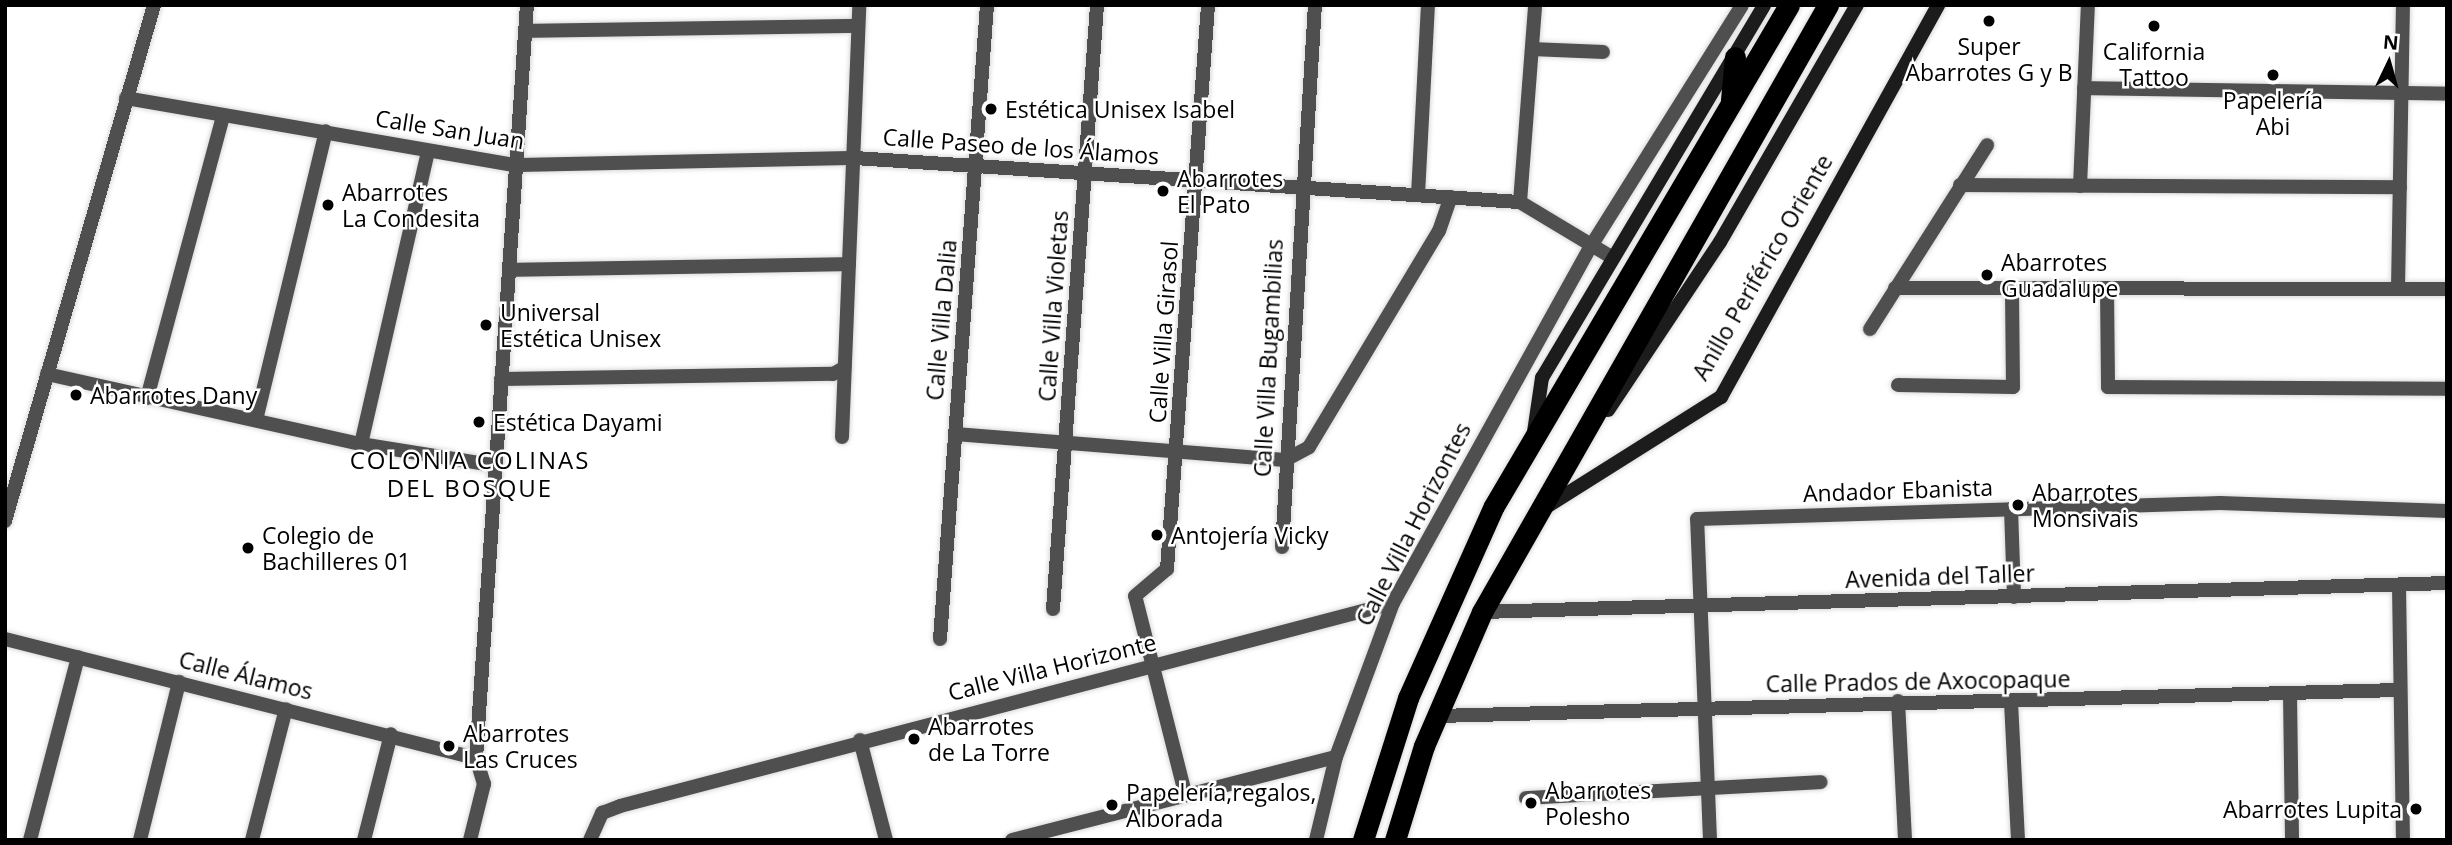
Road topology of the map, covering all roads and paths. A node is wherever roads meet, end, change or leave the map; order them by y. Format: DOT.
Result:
graph roads {
  1 [pos="154,5"];
  2 [pos="527,5"];
  3 [pos="859,5"];
  4 [pos="987,5"];
  5 [pos="1097,5"];
  6 [pos="1208,5"];
  7 [pos="1315,5"];
  8 [pos="1428,5"];
  9 [pos="1535,5"];
  10 [pos="1742,5"];
  11 [pos="1764,5"];
  12 [pos="1789,5"];
  13 [pos="1828,5"];
  14 [pos="1857,5"];
  15 [pos="1938,5"];
  16 [pos="2088,5"];
  17 [pos="2403,5"];
  18 [pos="857,26"];
  19 [pos="525,32"];
  20 [pos="1532,49"];
  21 [pos="1603,52"];
  22 [pos="1735,57"];
  23 [pos="2084,88"];
  24 [pos="2402,93"];
  25 [pos="2447,94"];
  26 [pos="126,98"];
  27 [pos="1730,107"];
  28 [pos="223,116"];
  29 [pos="326,131"];
  30 [pos="1987,145"];
  31 [pos="428,152"];
  32 [pos="855,158"];
  33 [pos="514,165"];
  34 [pos="977,166"];
  35 [pos="1085,173"];
  36 [pos="1196,181"];
  37 [pos="1960,186"];
  38 [pos="2080,186"];
  39 [pos="1300,187"];
  40 [pos="2400,187"];
  41 [pos="1418,195"];
  42 [pos="1451,197"];
  43 [pos="1520,202"];
  44 [pos="1591,246"];
  45 [pos="1611,257"];
  46 [pos="849,264"];
  47 [pos="509,270"];
  48 [pos="1895,288"];
  49 [pos="2012,289"];
  50 [pos="2107,289"];
  51 [pos="2398,289"];
  52 [pos="2447,289"];
  53 [pos="1870,329"];
  54 [pos="844,368"];
  55 [pos="47,374"];
  56 [pos="500,379"];
  57 [pos="1898,385"];
  58 [pos="2447,389"];
  59 [pos="147,398"];
  60 [pos="256,420"];
  61 [pos="955,433"];
  62 [pos="1533,435"];
  63 [pos="842,437"];
  64 [pos="1066,442"];
  65 [pos="361,444"];
  66 [pos="1178,451"];
  67 [pos="1285,460"];
  68 [pos="492,465"];
  69 [pos="1562,465"];
  70 [pos="7,505"];
  71 [pos="2011,509"];
  72 [pos="2447,510"];
  73 [pos="1531,518"];
  74 [pos="5,521"];
  75 [pos="1282,547"];
  76 [pos="2447,583"];
  77 [pos="2399,586"];
  78 [pos="2014,597"];
  79 [pos="1393,603"];
  80 [pos="1698,606"];
  81 [pos="1053,609"];
  82 [pos="1482,612"];
  83 [pos="5,639"];
  84 [pos="940,639"];
  85 [pos="78,657"];
  86 [pos="1153,665"];
  87 [pos="179,682"];
  88 [pos="2400,690"];
  89 [pos="2290,694"];
  90 [pos="1898,701"];
  91 [pos="2011,702"];
  92 [pos="286,709"];
  93 [pos="1703,709"];
  94 [pos="1438,716"];
  95 [pos="391,734"];
  96 [pos="860,740"];
  97 [pos="1336,757"];
  98 [pos="476,758"];
  99 [pos="1821,782"];
  100 [pos="1707,790"];
  101 [pos="1185,793"];
  102 [pos="1526,798"];
  103 [pos="30,840"];
  104 [pos="140,840"];
  105 [pos="252,840"];
  106 [pos="364,840"];
  107 [pos="470,840"];
  108 [pos="590,840"];
  109 [pos="886,840"];
  110 [pos="1012,840"];
  111 [pos="1316,840"];
  112 [pos="1363,840"];
  113 [pos="1395,840"];
  114 [pos="1710,840"];
  115 [pos="1905,840"];
  116 [pos="2018,840"];
  117 [pos="2292,840"];
  118 [pos="2403,840"];
  1 -- 26 [label="street"];
  2 -- 19 [label="street"];
  3 -- 18 [label="street"];
  4 -- 34 [label="street, Calle Villa Dalia"];
  5 -- 35 [label="street, Calle Villa Violetas"];
  6 -- 36 [label="street, Calle Villa Girasol"];
  7 -- 39 [label="street, Calle Villa Bugambilias"];
  8 -- 41 [label="street"];
  9 -- 20 [label="street"];
  10 -- 44 [label="street, Calle Villa Horizontes"];
  11 -- 22 [label="main road"];
  12 -- 27 [label="highway"];
  13 -- 69 [label="highway, Anillo Periférico Oriente"];
  14 -- 69 [label="main road, Anillo Periférico Oriente"];
  15 -- 73 [label="main road, Anillo Periférico Oriente"];
  16 -- 23 [label="street"];
  17 -- 24 [label="street"];
  18 -- 19 [label="street"];
  18 -- 32 [label="street"];
  19 -- 33 [label="street"];
  20 -- 21 [label="street"];
  20 -- 43 [label="street"];
  22 -- 27 [label="highway"];
  22 -- 45 [label="main road"];
  23 -- 24 [label="street"];
  23 -- 38 [label="street"];
  24 -- 25 [label="street"];
  24 -- 40 [label="street"];
  26 -- 28 [label="street, Calle San Juan"];
  26 -- 55 [label="street"];
  27 -- 62 [label="highway"];
  28 -- 29 [label="street, Calle San Juan"];
  28 -- 59 [label="street"];
  29 -- 31 [label="street, Calle San Juan"];
  29 -- 60 [label="street"];
  30 -- 37 [label="street"];
  31 -- 33 [label="street, Calle San Juan"];
  31 -- 65 [label="street"];
  32 -- 33 [label="street, Calle San Juan"];
  32 -- 34 [label="street, Calle Paseo de los Álamos"];
  32 -- 46 [label="street"];
  33 -- 47 [label="street"];
  34 -- 35 [label="street, Calle Paseo de los Álamos"];
  34 -- 61 [label="street, Calle Villa Dalia"];
  35 -- 36 [label="street, Calle Paseo de los Álamos"];
  35 -- 64 [label="street, Calle Villa Violetas"];
  36 -- 39 [label="street, Calle Paseo de los Álamos"];
  36 -- 66 [label="street, Calle Villa Girasol"];
  37 -- 38 [label="street"];
  37 -- 48 [label="street"];
  38 -- 40 [label="street"];
  39 -- 41 [label="street, Calle Paseo de los Álamos"];
  39 -- 67 [label="street, Calle Villa Bugambilias"];
  40 -- 51 [label="street"];
  41 -- 42 [label="street, Calle Paseo de los Álamos"];
  42 -- 43 [label="street, Calle Paseo de los Álamos"];
  42 -- 67 [label="street"];
  43 -- 44 [label="street, Calle Paseo de los Álamos"];
  44 -- 45 [label="street, Calle Paseo de los Álamos"];
  44 -- 79 [label="street, Calle Villa Horizontes"];
  45 -- 62 [label="main road"];
  46 -- 47 [label="street"];
  46 -- 54 [label="street"];
  47 -- 56 [label="street"];
  48 -- 49 [label="street"];
  48 -- 53 [label="street"];
  49 -- 50 [label="street"];
  49 -- 57 [label="street"];
  50 -- 51 [label="street"];
  50 -- 58 [label="street"];
  51 -- 52 [label="street"];
  54 -- 56 [label="street"];
  54 -- 63 [label="street"];
  55 -- 59 [label="street"];
  55 -- 70 [label="street"];
  56 -- 68 [label="street"];
  59 -- 60 [label="street"];
  60 -- 65 [label="street"];
  61 -- 64 [label="street"];
  61 -- 84 [label="street, Calle Villa Dalia"];
  62 -- 112 [label="highway"];
  64 -- 66 [label="street"];
  64 -- 81 [label="street, Calle Villa Violetas"];
  65 -- 68 [label="street"];
  66 -- 67 [label="street"];
  66 -- 86 [label="street, Calle Villa Girasol"];
  67 -- 75 [label="street, Calle Villa Bugambilias"];
  68 -- 98 [label="street"];
  69 -- 73 [label="highway, Anillo Periférico Oriente"];
  70 -- 74 [label="street"];
  71 -- 72 [label="street, Andador Ebanista"];
  71 -- 78 [label="street"];
  71 -- 80 [label="street, Andador Ebanista"];
  73 -- 82 [label="highway, Anillo Periférico Oriente"];
  76 -- 77 [label="street, Avenida del Taller"];
  77 -- 78 [label="street, Avenida del Taller"];
  77 -- 88 [label="street"];
  78 -- 80 [label="street, Avenida del Taller"];
  79 -- 86 [label="street, Calle Villa Horizonte"];
  79 -- 97 [label="street, Calle Villa Horizontes"];
  80 -- 82 [label="street, Avenida del Taller"];
  80 -- 93 [label="street"];
  82 -- 94 [label="highway, Anillo Periférico Oriente"];
  83 -- 85 [label="street, Calle Álamos"];
  85 -- 87 [label="street, Calle Álamos"];
  85 -- 103 [label="street"];
  86 -- 96 [label="street, Calle Villa Horizonte"];
  86 -- 101 [label="street"];
  87 -- 92 [label="street, Calle Álamos"];
  87 -- 104 [label="street"];
  88 -- 89 [label="street, Calle Prados de Axocopaque"];
  88 -- 118 [label="street"];
  89 -- 91 [label="street, Calle Prados de Axocopaque"];
  89 -- 117 [label="street"];
  90 -- 91 [label="street, Calle Prados de Axocopaque"];
  90 -- 93 [label="street, Calle Prados de Axocopaque"];
  90 -- 115 [label="street"];
  91 -- 116 [label="street"];
  92 -- 95 [label="street, Calle Álamos"];
  92 -- 105 [label="street"];
  93 -- 94 [label="street, Calle Prados de Axocopaque"];
  93 -- 100 [label="street"];
  94 -- 113 [label="highway, Anillo Periférico Oriente"];
  95 -- 98 [label="street, Calle Álamos"];
  95 -- 106 [label="street"];
  96 -- 108 [label="street, Calle Villa Horizonte"];
  96 -- 109 [label="street"];
  97 -- 101 [label="street"];
  97 -- 111 [label="street, Calle Villa Horizontes"];
  98 -- 107 [label="street"];
  99 -- 100 [label="street"];
  100 -- 102 [label="street"];
  100 -- 114 [label="street"];
  101 -- 110 [label="street"];
}
